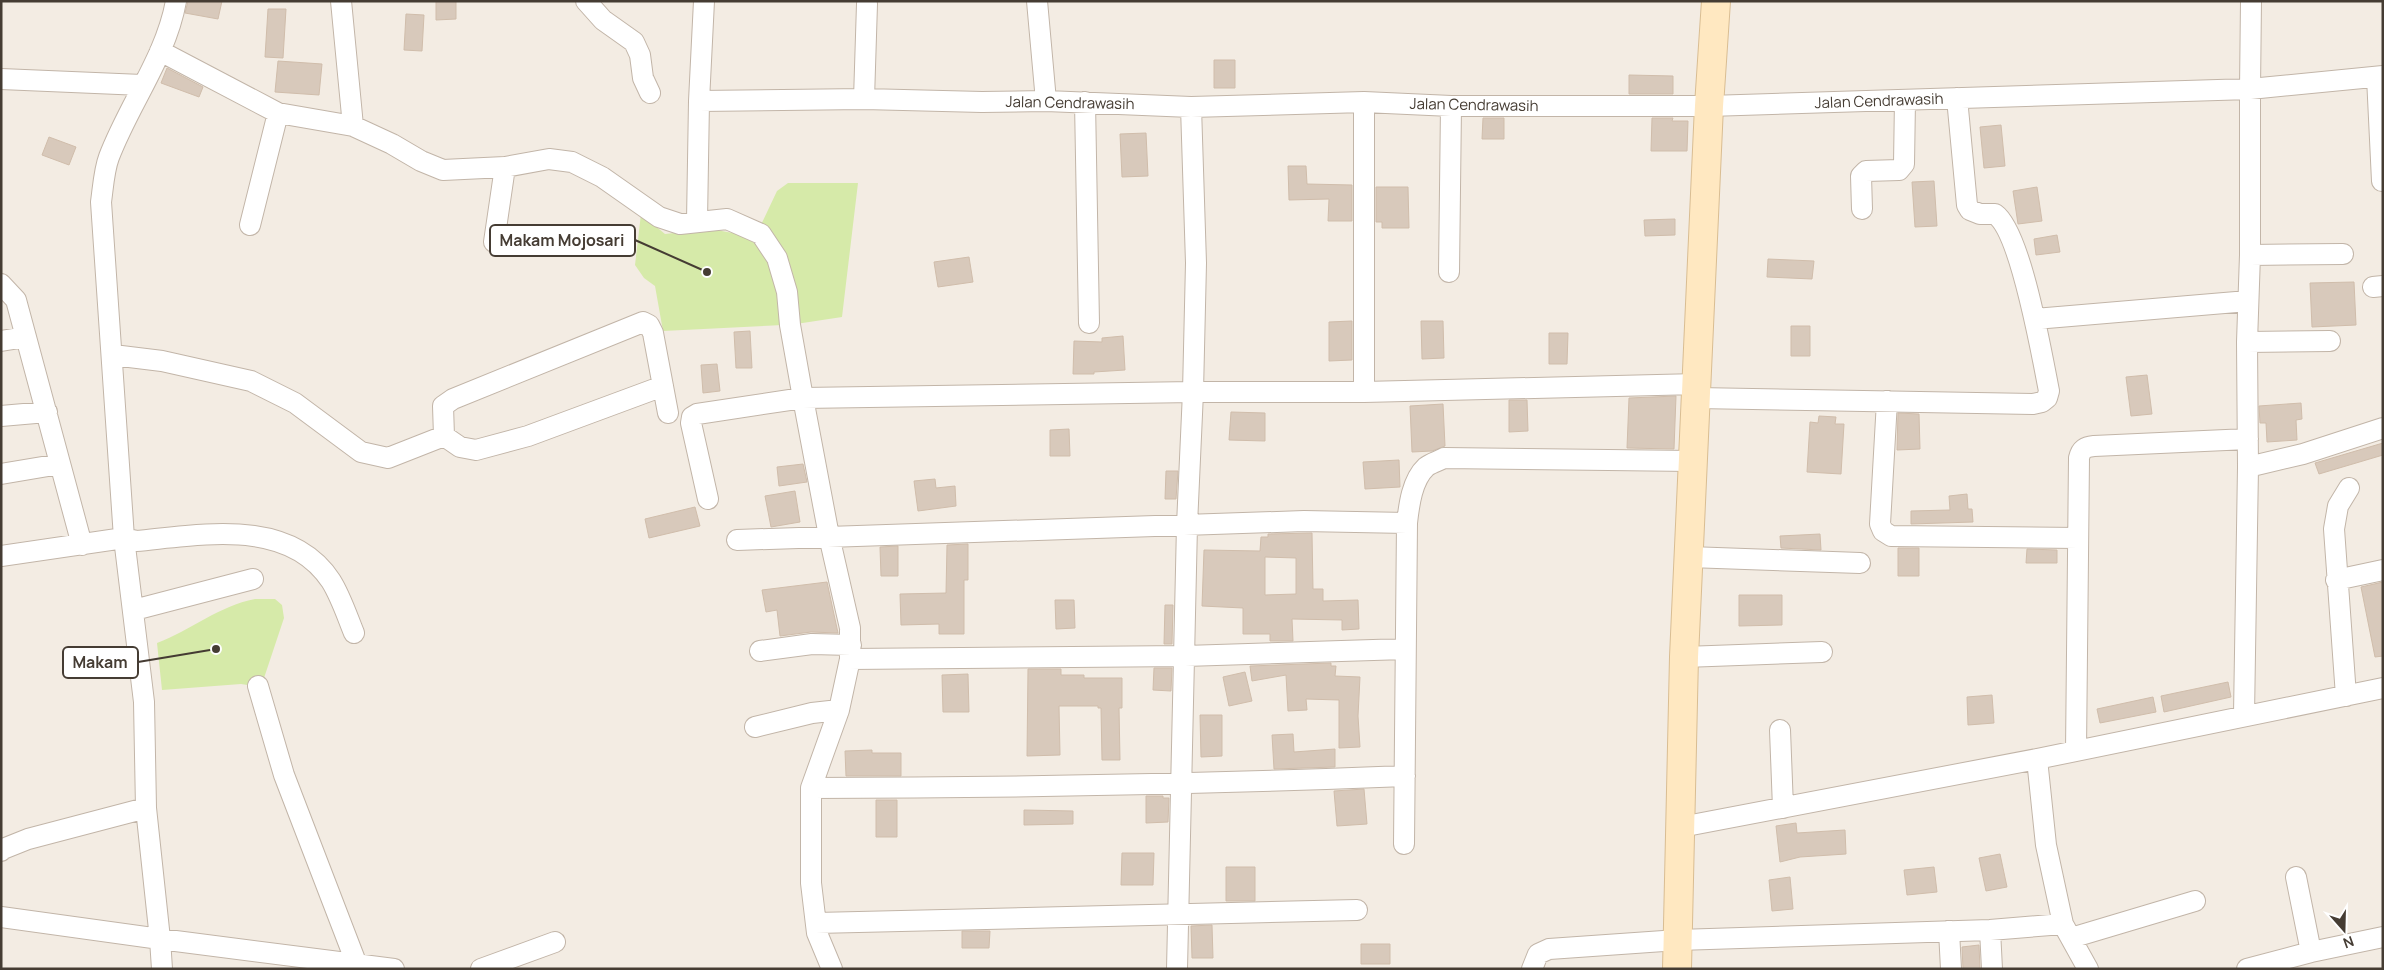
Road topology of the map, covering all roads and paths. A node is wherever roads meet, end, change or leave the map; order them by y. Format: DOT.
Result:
graph roads {
  1 [pos="176,1"];
  2 [pos="341,1"];
  3 [pos="586,1"];
  4 [pos="704,1"];
  5 [pos="1037,1"];
  6 [pos="1716,1"];
  7 [pos="2251,1"];
  8 [pos="867,4"];
  9 [pos="160,51"];
  10 [pos="2380,77"];
  11 [pos="1,79"];
  12 [pos="142,85"];
  13 [pos="2250,89"];
  14 [pos="650,93"];
  15 [pos="1957,98"];
  16 [pos="864,99"];
  17 [pos="1905,100"];
  18 [pos="699,101"];
  19 [pos="1046,101"];
  20 [pos="1085,102"];
  21 [pos="1364,102"];
  22 [pos="1451,106"];
  23 [pos="1709,106"];
  24 [pos="1191,107"];
  25 [pos="278,113"];
  26 [pos="353,126"];
  27 [pos="504,167"];
  28 [pos="2382,181"];
  29 [pos="1862,209"];
  30 [pos="697,222"];
  31 [pos="250,225"];
  32 [pos="494,242"];
  33 [pos="2343,254"];
  34 [pos="2250,255"];
  35 [pos="1449,272"];
  36 [pos="1,284"];
  37 [pos="2248,301"];
  38 [pos="2036,319"];
  39 [pos="1089,323"];
  40 [pos="26,337"];
  41 [pos="1,341"];
  42 [pos="2330,341"];
  43 [pos="2247,342"];
  44 [pos="113,355"];
  45 [pos="663,386"];
  46 [pos="1698,391"];
  47 [pos="1193,392"];
  48 [pos="1364,392"];
  49 [pos="803,398"];
  50 [pos="1887,401"];
  51 [pos="47,412"];
  52 [pos="668,413"];
  53 [pos="1,416"];
  54 [pos="2383,428"];
  55 [pos="444,436"];
  56 [pos="2248,439"];
  57 [pos="1692,462"];
  58 [pos="60,464"];
  59 [pos="2248,467"];
  60 [pos="1,474"];
  61 [pos="2349,488"];
  62 [pos="708,499"];
  63 [pos="1407,523"];
  64 [pos="1187,525"];
  65 [pos="829,536"];
  66 [pos="124,538"];
  67 [pos="2078,538"];
  68 [pos="737,540"];
  69 [pos="82,545"];
  70 [pos="1,556"];
  71 [pos="1688,557"];
  72 [pos="1860,563"];
  73 [pos="2383,570"];
  74 [pos="253,579"];
  75 [pos="2336,580"];
  76 [pos="134,610"];
  77 [pos="354,634"];
  78 [pos="1405,649"];
  79 [pos="760,651"];
  80 [pos="850,652"];
  81 [pos="1822,652"];
  82 [pos="1185,656"];
  83 [pos="1684,657"];
  84 [pos="258,686"];
  85 [pos="2383,688"];
  86 [pos="2346,696"];
  87 [pos="839,710"];
  88 [pos="2244,715"];
  89 [pos="755,727"];
  90 [pos="1780,730"];
  91 [pos="2076,750"];
  92 [pos="2036,759"];
  93 [pos="1406,776"];
  94 [pos="1181,785"];
  95 [pos="812,788"];
  96 [pos="146,808"];
  97 [pos="1783,808"];
  98 [pos="1681,828"];
  99 [pos="1404,844"];
  100 [pos="1,851"];
  101 [pos="2296,877"];
  102 [pos="2195,902"];
  103 [pos="1357,910"];
  104 [pos="1180,915"];
  105 [pos="1,917"];
  106 [pos="816,923"];
  107 [pos="1990,930"];
  108 [pos="2067,931"];
  109 [pos="1949,932"];
  110 [pos="2383,937"];
  111 [pos="160,939"];
  112 [pos="1678,940"];
  113 [pos="554,942"];
  114 [pos="2311,952"];
  115 [pos="357,965"];
  116 [pos="162,969"];
  117 [pos="394,969"];
  118 [pos="481,969"];
  119 [pos="832,969"];
  120 [pos="1177,969"];
  121 [pos="1532,969"];
  122 [pos="1677,969"];
  123 [pos="1952,969"];
  124 [pos="1992,969"];
  125 [pos="2088,969"];
  126 [pos="2247,969"];
  1 -- 9 [label="street"];
  2 -- 26 [label="street"];
  3 -- 14 [label="street"];
  4 -- 18 [label="street"];
  5 -- 19 [label="street"];
  6 -- 23 [label="main road"];
  7 -- 13 [label="street"];
  8 -- 16 [label="street"];
  9 -- 12 [label="street"];
  9 -- 25 [label="street"];
  10 -- 13 [label="street, Jalan Cendrawasih"];
  10 -- 28 [label="street"];
  11 -- 12 [label="street"];
  12 -- 44 [label="street"];
  13 -- 15 [label="street, Jalan Cendrawasih"];
  13 -- 34 [label="street"];
  15 -- 17 [label="street, Jalan Cendrawasih"];
  15 -- 38 [label="street"];
  16 -- 18 [label="street, Jalan Cendrawasih"];
  16 -- 19 [label="street, Jalan Cendrawasih"];
  17 -- 23 [label="street, Jalan Cendrawasih"];
  17 -- 29 [label="street"];
  18 -- 30 [label="street"];
  19 -- 20 [label="street, Jalan Cendrawasih"];
  20 -- 24 [label="street, Jalan Cendrawasih"];
  20 -- 39 [label="street"];
  21 -- 22 [label="street, Jalan Cendrawasih"];
  21 -- 24 [label="street, Jalan Cendrawasih"];
  21 -- 48 [label="street"];
  22 -- 23 [label="street, Jalan Cendrawasih"];
  22 -- 35 [label="street"];
  23 -- 46 [label="main road"];
  24 -- 47 [label="street"];
  25 -- 26 [label="street"];
  25 -- 31 [label="street"];
  26 -- 27 [label="street"];
  27 -- 30 [label="street"];
  27 -- 32 [label="street"];
  30 -- 49 [label="street"];
  33 -- 34 [label="street"];
  34 -- 37 [label="street"];
  36 -- 40 [label="street"];
  37 -- 38 [label="street"];
  37 -- 43 [label="street"];
  38 -- 50 [label="street"];
  40 -- 41 [label="street"];
  40 -- 51 [label="street"];
  42 -- 43 [label="street"];
  43 -- 56 [label="street"];
  44 -- 55 [label="street"];
  44 -- 66 [label="street"];
  45 -- 52 [label="street"];
  45 -- 55 [label="street"];
  45 -- 55 [label="street"];
  46 -- 48 [label="street"];
  46 -- 50 [label="street"];
  46 -- 57 [label="main road"];
  47 -- 48 [label="street"];
  47 -- 49 [label="street"];
  47 -- 64 [label="street"];
  49 -- 62 [label="street"];
  49 -- 65 [label="street"];
  50 -- 67 [label="street"];
  51 -- 53 [label="street"];
  51 -- 58 [label="street"];
  54 -- 59 [label="street"];
  56 -- 59 [label="street"];
  56 -- 67 [label="street"];
  57 -- 63 [label="street"];
  57 -- 71 [label="main road"];
  58 -- 60 [label="street"];
  58 -- 69 [label="street"];
  59 -- 88 [label="street"];
  61 -- 75 [label="street"];
  63 -- 64 [label="street"];
  63 -- 78 [label="street"];
  64 -- 65 [label="street"];
  64 -- 82 [label="street"];
  65 -- 68 [label="street"];
  65 -- 80 [label="street"];
  66 -- 69 [label="street"];
  66 -- 76 [label="street"];
  66 -- 77 [label="street"];
  67 -- 91 [label="street"];
  69 -- 70 [label="street"];
  71 -- 72 [label="street"];
  71 -- 83 [label="main road"];
  73 -- 75 [label="street"];
  74 -- 76 [label="street"];
  75 -- 86 [label="street"];
  76 -- 96 [label="street"];
  78 -- 82 [label="street"];
  78 -- 93 [label="street"];
  79 -- 80 [label="street"];
  80 -- 82 [label="street"];
  80 -- 87 [label="street"];
  81 -- 83 [label="street"];
  82 -- 94 [label="street"];
  83 -- 98 [label="main road"];
  84 -- 115 [label="street"];
  85 -- 86 [label="street"];
  86 -- 88 [label="street"];
  87 -- 89 [label="street"];
  87 -- 95 [label="street"];
  88 -- 91 [label="street"];
  90 -- 97 [label="street"];
  91 -- 92 [label="street"];
  92 -- 97 [label="street"];
  92 -- 108 [label="street"];
  93 -- 94 [label="street"];
  93 -- 99 [label="street"];
  94 -- 95 [label="street"];
  94 -- 104 [label="street"];
  95 -- 106 [label="street"];
  96 -- 100 [label="street"];
  96 -- 111 [label="street"];
  97 -- 98 [label="street"];
  98 -- 112 [label="main road"];
  101 -- 114 [label="street"];
  102 -- 108 [label="street"];
  103 -- 104 [label="street"];
  104 -- 106 [label="street"];
  104 -- 120 [label="street"];
  105 -- 111 [label="street"];
  106 -- 119 [label="street"];
  107 -- 108 [label="street"];
  107 -- 109 [label="street"];
  107 -- 124 [label="street"];
  108 -- 125 [label="street"];
  109 -- 112 [label="street"];
  109 -- 123 [label="street"];
  110 -- 114 [label="street"];
  111 -- 115 [label="street"];
  111 -- 116 [label="street"];
  112 -- 121 [label="street"];
  112 -- 122 [label="main road"];
  113 -- 118 [label="street"];
  114 -- 126 [label="street"];
  115 -- 117 [label="street"];
}
